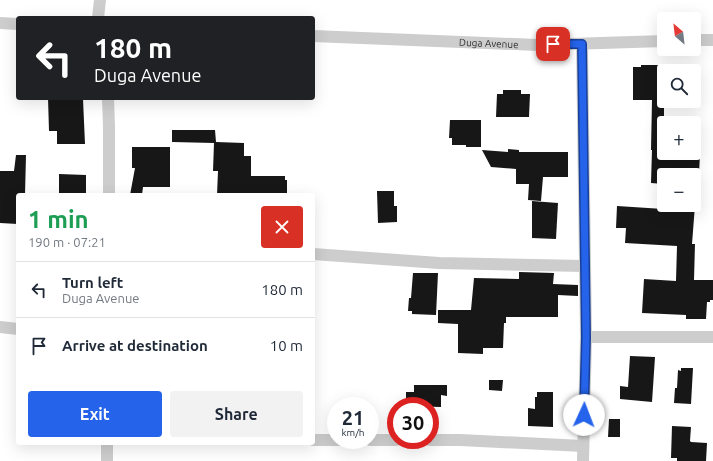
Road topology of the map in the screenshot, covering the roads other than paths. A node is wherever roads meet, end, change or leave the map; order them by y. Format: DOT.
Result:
graph roads {
  1 [pos="100,0"];
  2 [pos="98,16"];
  3 [pos="0,23"];
  4 [pos="16,24"];
  5 [pos="315,36"];
  6 [pos="701,40"];
  7 [pos="713,40"];
  8 [pos="657,41"];
  9 [pos="582,44"];
  10 [pos="108,100"];
  11 [pos="108,193"];
  12 [pos="315,254"];
  13 [pos="585,266"];
  14 [pos="0,327"];
  15 [pos="16,329"];
  16 [pos="586,337"];
  17 [pos="713,337"];
  18 [pos="315,440"];
  19 [pos="327,440"];
  20 [pos="439,440"];
  21 [pos="107,445"];
  22 [pos="583,446"];
  23 [pos="107,461"];
  24 [pos="583,461"];
  1 -- 2 [label="street"];
  3 -- 4 [label="street"];
  5 -- 9 [label="street, Duga Avenue"];
  6 -- 7 [label="street"];
  8 -- 9 [label="street, Duga Avenue"];
  9 -- 13 [label="street"];
  10 -- 11 [label="street"];
  12 -- 13 [label="street"];
  13 -- 16 [label="street"];
  14 -- 15 [label="street"];
  16 -- 17 [label="street"];
  16 -- 22 [label="street"];
  18 -- 19 [label="street"];
  20 -- 22 [label="street"];
  21 -- 23 [label="street"];
  22 -- 24 [label="street"];
}
